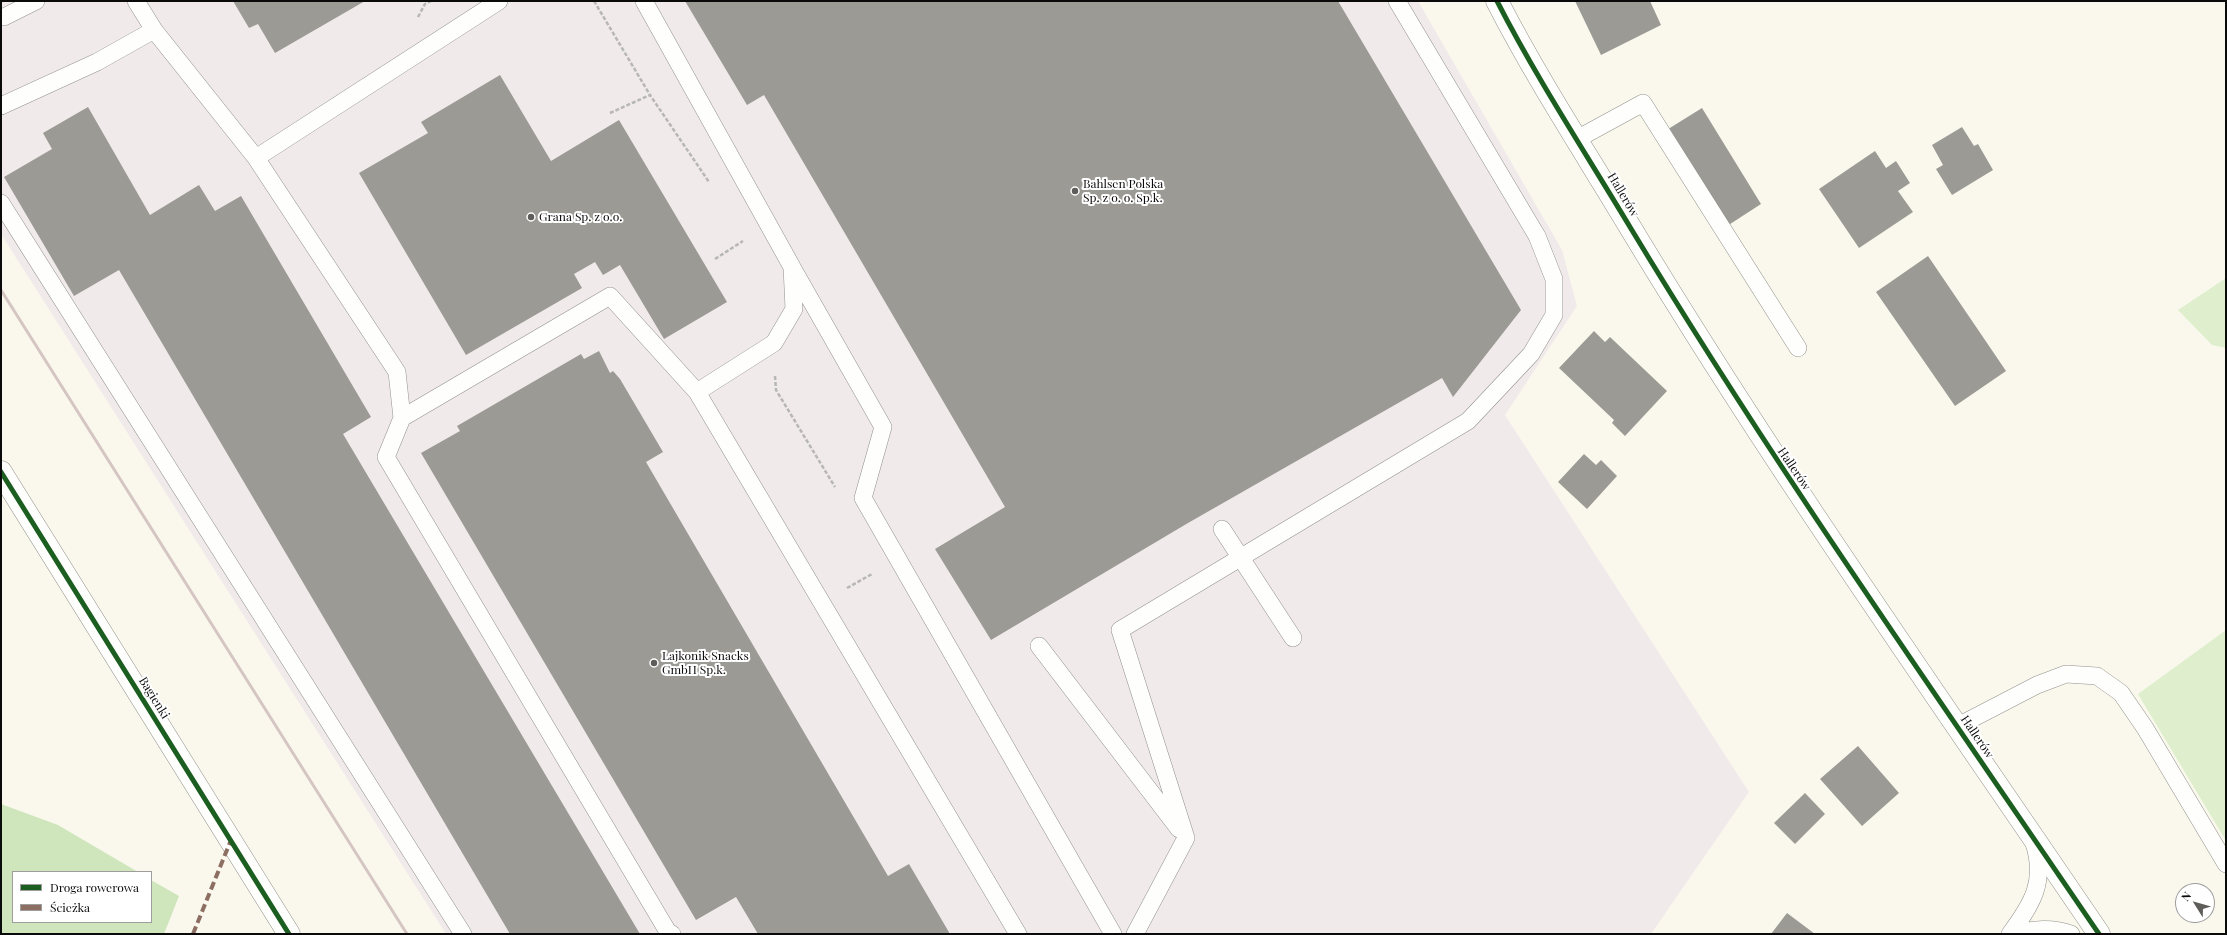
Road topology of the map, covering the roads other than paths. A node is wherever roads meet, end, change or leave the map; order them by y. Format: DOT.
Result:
graph roads {
  1 [pos="36,1"];
  2 [pos="136,1"];
  3 [pos="498,1"];
  4 [pos="644,1"];
  5 [pos="1397,1"];
  6 [pos="1497,1"];
  7 [pos="4,17"];
  8 [pos="154,30"];
  9 [pos="1,106"];
  10 [pos="1577,139"];
  11 [pos="256,158"];
  12 [pos="1,203"];
  13 [pos="792,267"];
  14 [pos="1798,348"];
  15 [pos="696,392"];
  16 [pos="402,418"];
  17 [pos="1,472"];
  18 [pos="1222,529"];
  19 [pos="1240,558"];
  20 [pos="1293,638"];
  21 [pos="1039,646"];
  22 [pos="1958,726"];
  23 [pos="2031,835"];
  24 [pos="1186,838"];
  25 [pos="2226,864"];
  26 [pos="289,934"];
  27 [pos="462,934"];
  28 [pos="672,934"];
  29 [pos="1018,934"];
  30 [pos="1113,934"];
  31 [pos="1135,934"];
  32 [pos="2010,934"];
  33 [pos="2014,934"];
  34 [pos="2071,934"];
  35 [pos="2098,934"];
  1 -- 7 [label="lane"];
  2 -- 8 [label="lane"];
  3 -- 11 [label="lane"];
  4 -- 13 [label="lane"];
  5 -- 19 [label="lane"];
  6 -- 10 [label="street, Hallerów"];
  8 -- 9 [label="lane"];
  8 -- 11 [label="lane"];
  10 -- 14 [label="lane"];
  10 -- 22 [label="street, Hallerów"];
  11 -- 16 [label="lane"];
  12 -- 27 [label="lane"];
  13 -- 15 [label="lane"];
  13 -- 30 [label="lane"];
  15 -- 16 [label="lane"];
  15 -- 29 [label="lane"];
  16 -- 28 [label="lane"];
  17 -- 26 [label="street, Bagienki"];
  18 -- 19 [label="lane"];
  19 -- 20 [label="lane"];
  19 -- 24 [label="lane"];
  21 -- 24 [label="lane"];
  22 -- 23 [label="street, Hallerów"];
  22 -- 25 [label="lane, Hallerów"];
  23 -- 32 [label="lane"];
  23 -- 35 [label="street, Hallerów"];
  24 -- 31 [label="lane"];
  33 -- 34 [label="lane"];
}
